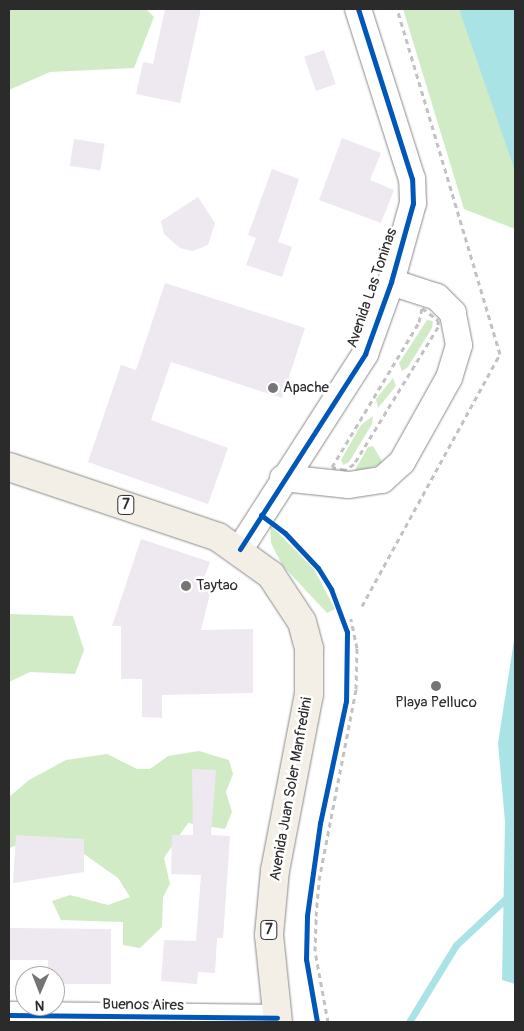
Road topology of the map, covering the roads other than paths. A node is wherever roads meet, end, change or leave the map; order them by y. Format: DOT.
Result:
graph roads {
  1 [pos="358,9"];
  2 [pos="391,282"];
  3 [pos="9,467"];
  4 [pos="283,478"];
  5 [pos="240,549"];
  6 [pos="9,1015"];
  7 [pos="276,1021"];
  1 -- 2 [label="street, Avenida Las Toninas"];
  2 -- 4 [label="street, Avenida Las Toninas"];
  2 -- 4 [label="street"];
  3 -- 5 [label="highway, 7"];
  4 -- 5 [label="street, Avenida Las Toninas"];
  5 -- 7 [label="highway, Avenida Juan Soler Manfredini / 7"];
  6 -- 7 [label="street, Buenos Aires"];
}
